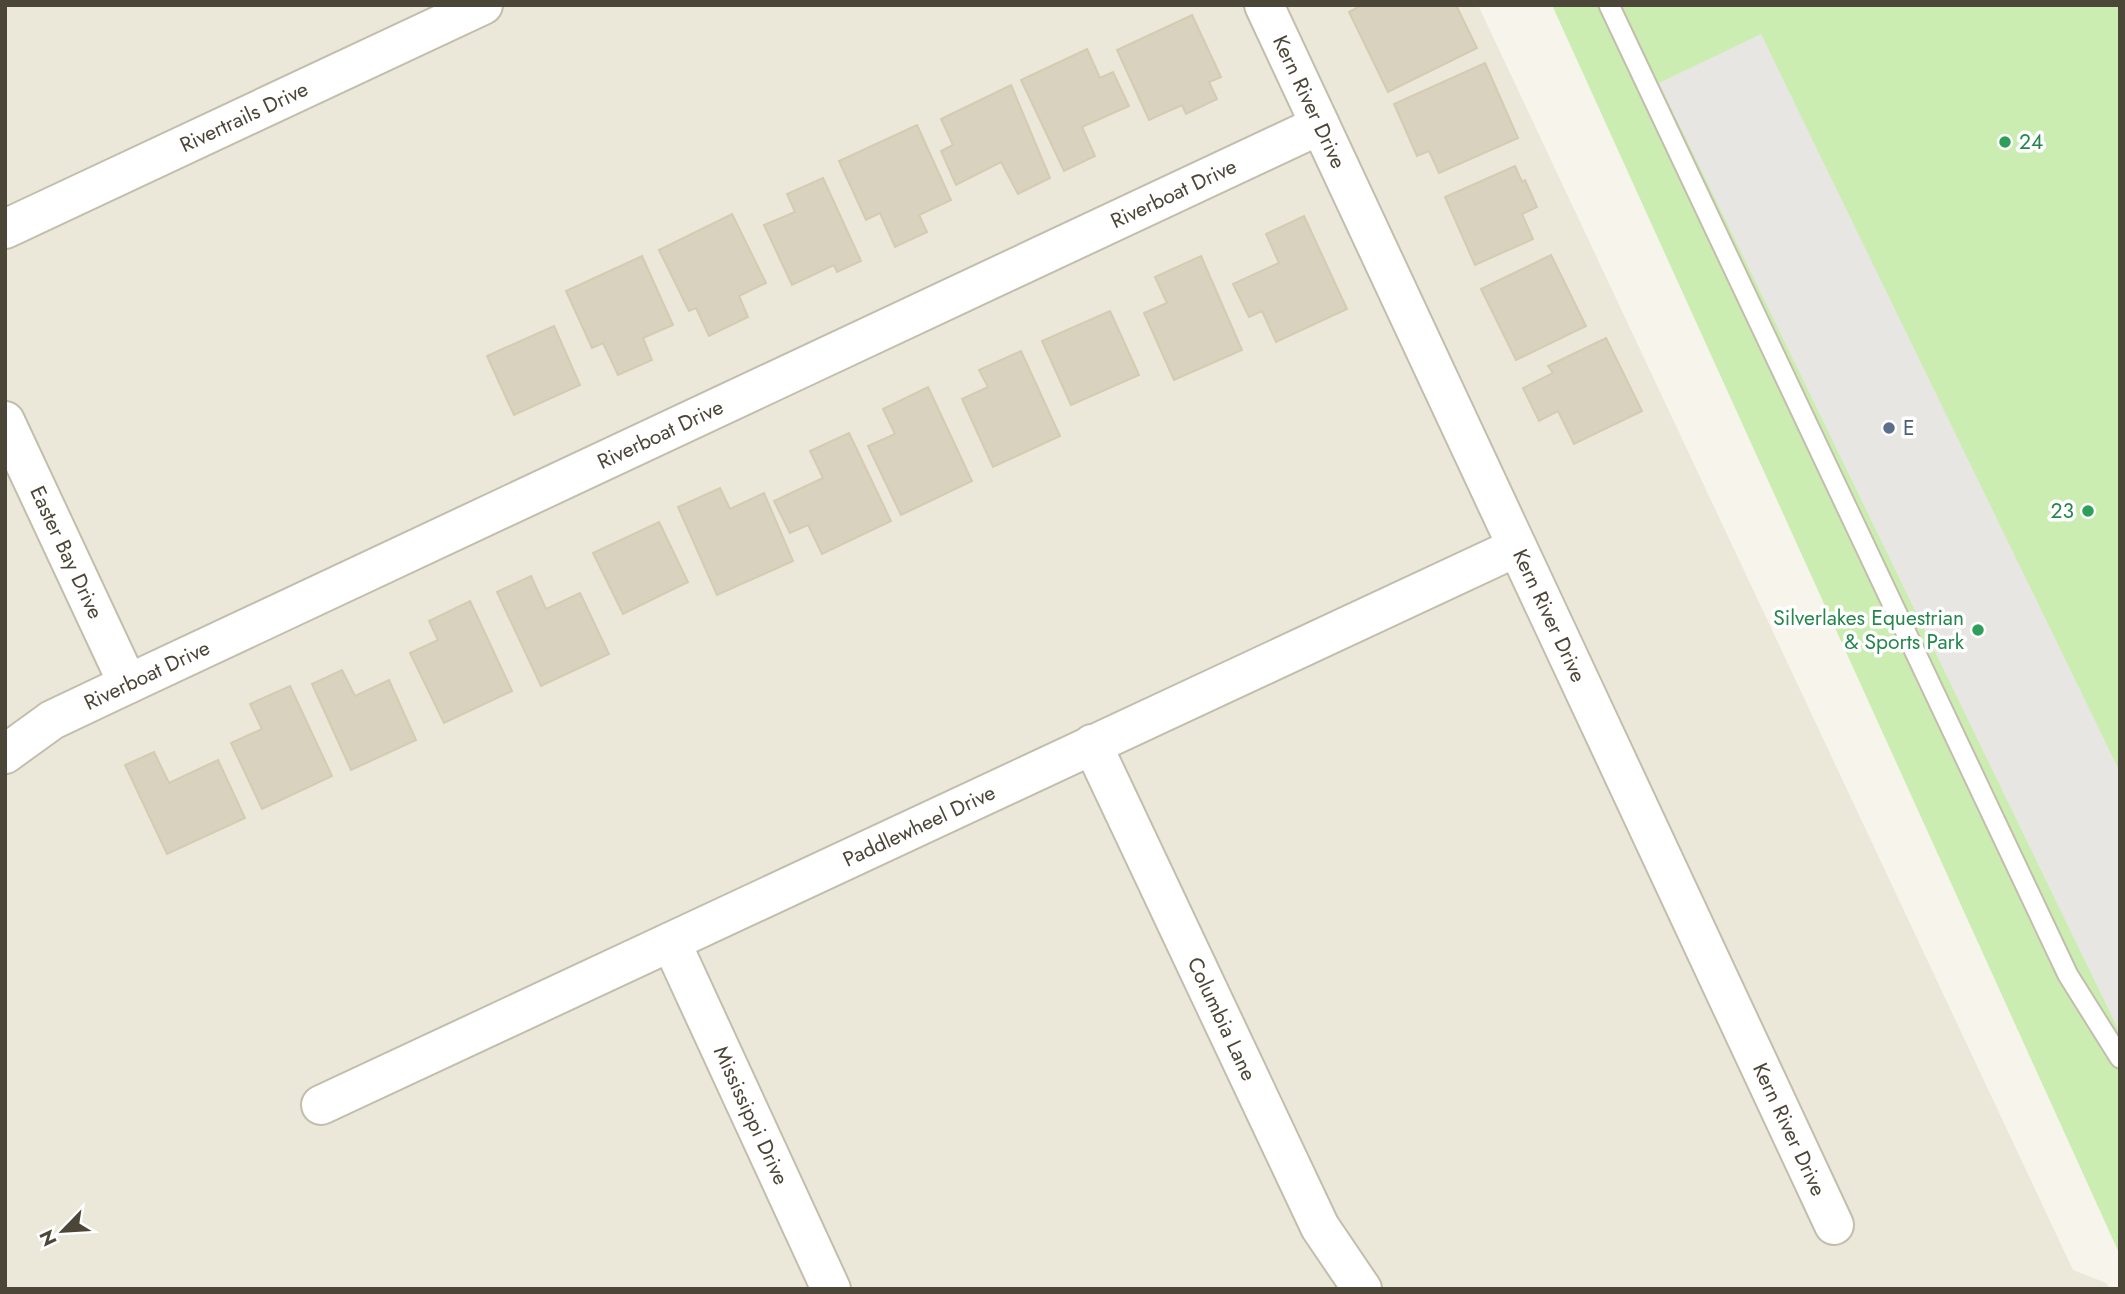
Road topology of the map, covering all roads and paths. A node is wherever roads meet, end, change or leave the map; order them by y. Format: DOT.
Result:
graph roads {
  1 [pos="483,5"];
  2 [pos="1264,5"];
  3 [pos="1609,5"];
  4 [pos="1320,125"];
  5 [pos="5,229"];
  6 [pos="5,421"];
  7 [pos="1517,547"];
  8 [pos="128,684"];
  9 [pos="1092,744"];
  10 [pos="5,754"];
  11 [pos="671,942"];
  12 [pos="2120,1058"];
  13 [pos="321,1105"];
  14 [pos="1834,1225"];
  15 [pos="831,1289"];
  16 [pos="1362,1289"];
  1 -- 5 [label="street, Rivertrails Drive"];
  2 -- 4 [label="street, Kern River Drive"];
  3 -- 12 [label="lane"];
  4 -- 7 [label="street, Kern River Drive"];
  4 -- 8 [label="street, Riverboat Drive"];
  6 -- 8 [label="street, Easter Bay Drive"];
  7 -- 9 [label="street, Paddlewheel Drive"];
  7 -- 14 [label="street, Kern River Drive"];
  8 -- 10 [label="street, Riverboat Drive"];
  9 -- 11 [label="street, Paddlewheel Drive"];
  9 -- 16 [label="street, Columbia Lane"];
  11 -- 13 [label="street, Paddlewheel Drive"];
  11 -- 15 [label="street, Mississippi Drive"];
}
